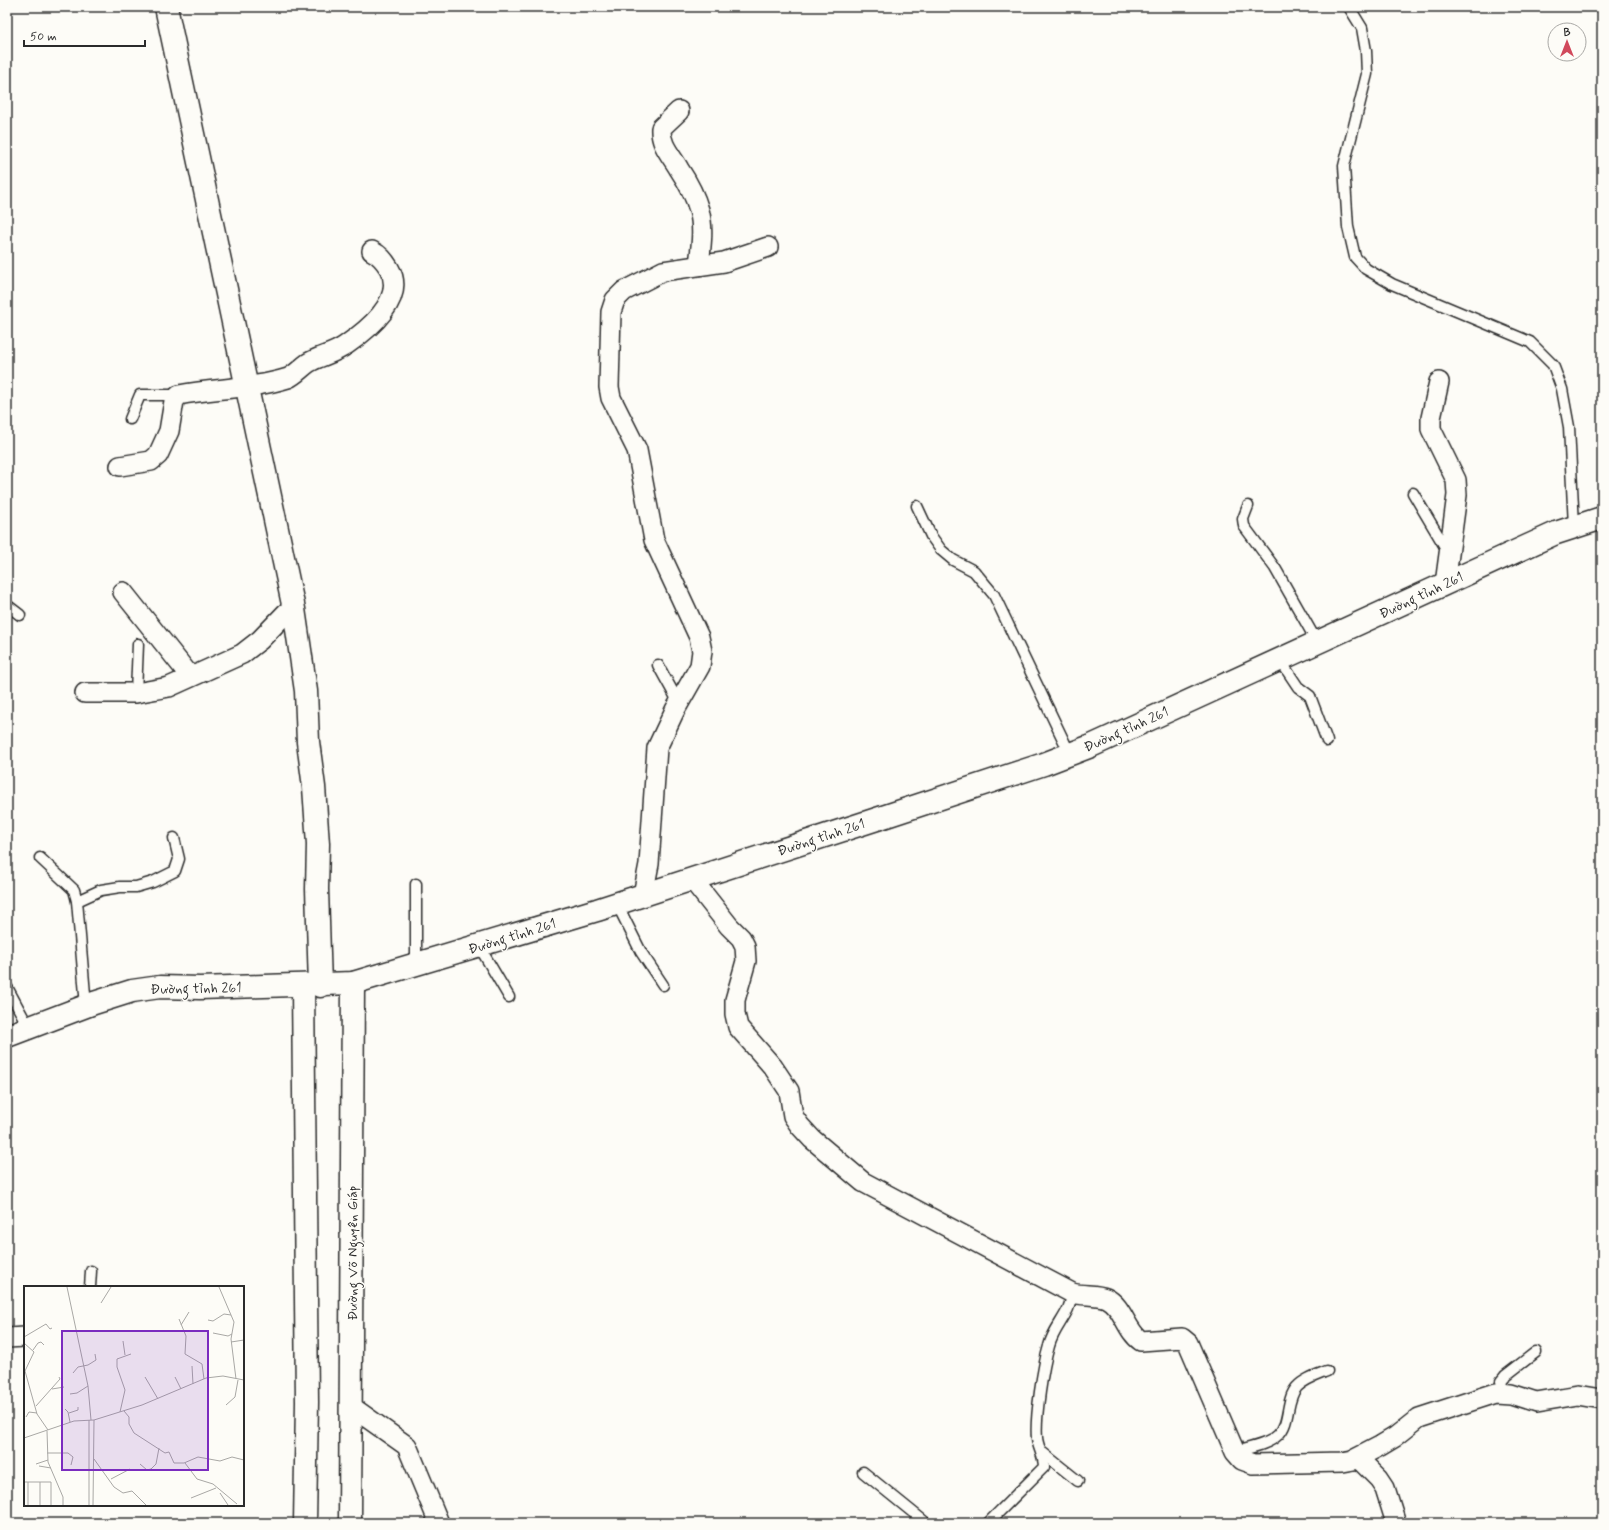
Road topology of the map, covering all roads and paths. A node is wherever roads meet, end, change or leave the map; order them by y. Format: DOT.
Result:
graph roads {
  1 [pos="166,7"];
  2 [pos="1350,7"];
  3 [pos="679,111"];
  4 [pos="768,247"];
  5 [pos="372,250"];
  6 [pos="699,265"];
  7 [pos="1439,382"];
  8 [pos="246,387"];
  9 [pos="180,395"];
  10 [pos="130,419"];
  11 [pos="120,466"];
  12 [pos="1413,493"];
  13 [pos="917,506"];
  14 [pos="1248,506"];
  15 [pos="1602,518"];
  16 [pos="1574,526"];
  17 [pos="1449,554"];
  18 [pos="1445,584"];
  19 [pos="123,592"];
  20 [pos="7,605"];
  21 [pos="294,610"];
  22 [pos="20,615"];
  23 [pos="1317,642"];
  24 [pos="138,644"];
  25 [pos="1280,660"];
  26 [pos="658,665"];
  27 [pos="190,676"];
  28 [pos="85,692"];
  29 [pos="136,693"];
  30 [pos="679,703"];
  31 [pos="1327,741"];
  32 [pos="1070,754"];
  33 [pos="174,838"];
  34 [pos="40,858"];
  35 [pos="692,879"];
  36 [pos="416,884"];
  37 [pos="643,895"];
  38 [pos="77,901"];
  39 [pos="617,904"];
  40 [pos="480,946"];
  41 [pos="416,964"];
  42 [pos="353,983"];
  43 [pos="664,985"];
  44 [pos="7,986"];
  45 [pos="312,986"];
  46 [pos="509,997"];
  47 [pos="86,1006"];
  48 [pos="30,1028"];
  49 [pos="7,1036"];
  50 [pos="91,1271"];
  51 [pos="90,1286"];
  52 [pos="1072,1293"];
  53 [pos="24,1337"];
  54 [pos="7,1338"];
  55 [pos="1536,1352"];
  56 [pos="1327,1371"];
  57 [pos="1504,1392"];
  58 [pos="1602,1399"];
  59 [pos="352,1407"];
  60 [pos="1235,1452"];
  61 [pos="1043,1453"];
  62 [pos="1358,1458"];
  63 [pos="863,1472"];
  64 [pos="1078,1481"];
  65 [pos="306,1523"];
  66 [pos="350,1523"];
  67 [pos="439,1523"];
  68 [pos="926,1523"];
  69 [pos="988,1523"];
  70 [pos="1396,1523"];
  1 -- 8 [label="main road"];
  2 -- 16 [label="lane"];
  3 -- 6 [label="street"];
  4 -- 6 [label="street"];
  5 -- 8 [label="street"];
  6 -- 30 [label="street"];
  7 -- 17 [label="street"];
  8 -- 9 [label="street"];
  8 -- 21 [label="main road"];
  9 -- 10 [label="lane"];
  9 -- 11 [label="street"];
  12 -- 17 [label="lane"];
  13 -- 32 [label="lane"];
  14 -- 23 [label="lane"];
  15 -- 16 [label="main road, Đường tỉnh 261"];
  16 -- 18 [label="main road, Đường tỉnh 261"];
  17 -- 18 [label="street"];
  18 -- 23 [label="main road, Đường tỉnh 261"];
  19 -- 27 [label="street"];
  20 -- 22 [label="lane"];
  21 -- 27 [label="street"];
  21 -- 45 [label="main road"];
  23 -- 25 [label="main road, Đường tỉnh 261"];
  24 -- 29 [label="lane"];
  25 -- 31 [label="lane"];
  25 -- 32 [label="main road, Đường tỉnh 261"];
  26 -- 30 [label="lane"];
  27 -- 29 [label="street"];
  28 -- 29 [label="street"];
  30 -- 37 [label="street"];
  32 -- 35 [label="main road, Đường tỉnh 261"];
  33 -- 38 [label="lane"];
  34 -- 38 [label="lane"];
  35 -- 37 [label="main road, Đường tỉnh 261"];
  35 -- 52 [label="street"];
  36 -- 41 [label="lane"];
  37 -- 39 [label="main road, Đường tỉnh 261"];
  38 -- 47 [label="lane"];
  39 -- 40 [label="main road, Đường tỉnh 261"];
  39 -- 43 [label="lane"];
  40 -- 41 [label="main road, Đường tỉnh 261"];
  40 -- 46 [label="lane"];
  41 -- 42 [label="main road, Đường tỉnh 261"];
  42 -- 45 [label="main road, Đường tỉnh 261"];
  42 -- 59 [label="main road, Đường Võ Nguyên Giáp"];
  44 -- 48 [label="lane"];
  45 -- 47 [label="main road, Đường tỉnh 261"];
  45 -- 65 [label="main road"];
  47 -- 48 [label="main road, Đường tỉnh 261"];
  48 -- 49 [label="main road, Đường tỉnh 261"];
  50 -- 51 [label="lane"];
  52 -- 60 [label="street"];
  52 -- 61 [label="lane"];
  53 -- 54 [label="street"];
  55 -- 57 [label="lane"];
  56 -- 60 [label="lane"];
  57 -- 58 [label="street"];
  57 -- 62 [label="street"];
  59 -- 66 [label="main road, Đường Võ Nguyên Giáp"];
  59 -- 67 [label="street"];
  60 -- 62 [label="street"];
  61 -- 64 [label="lane"];
  61 -- 69 [label="lane"];
  62 -- 70 [label="street"];
  63 -- 68 [label="lane"];
}
